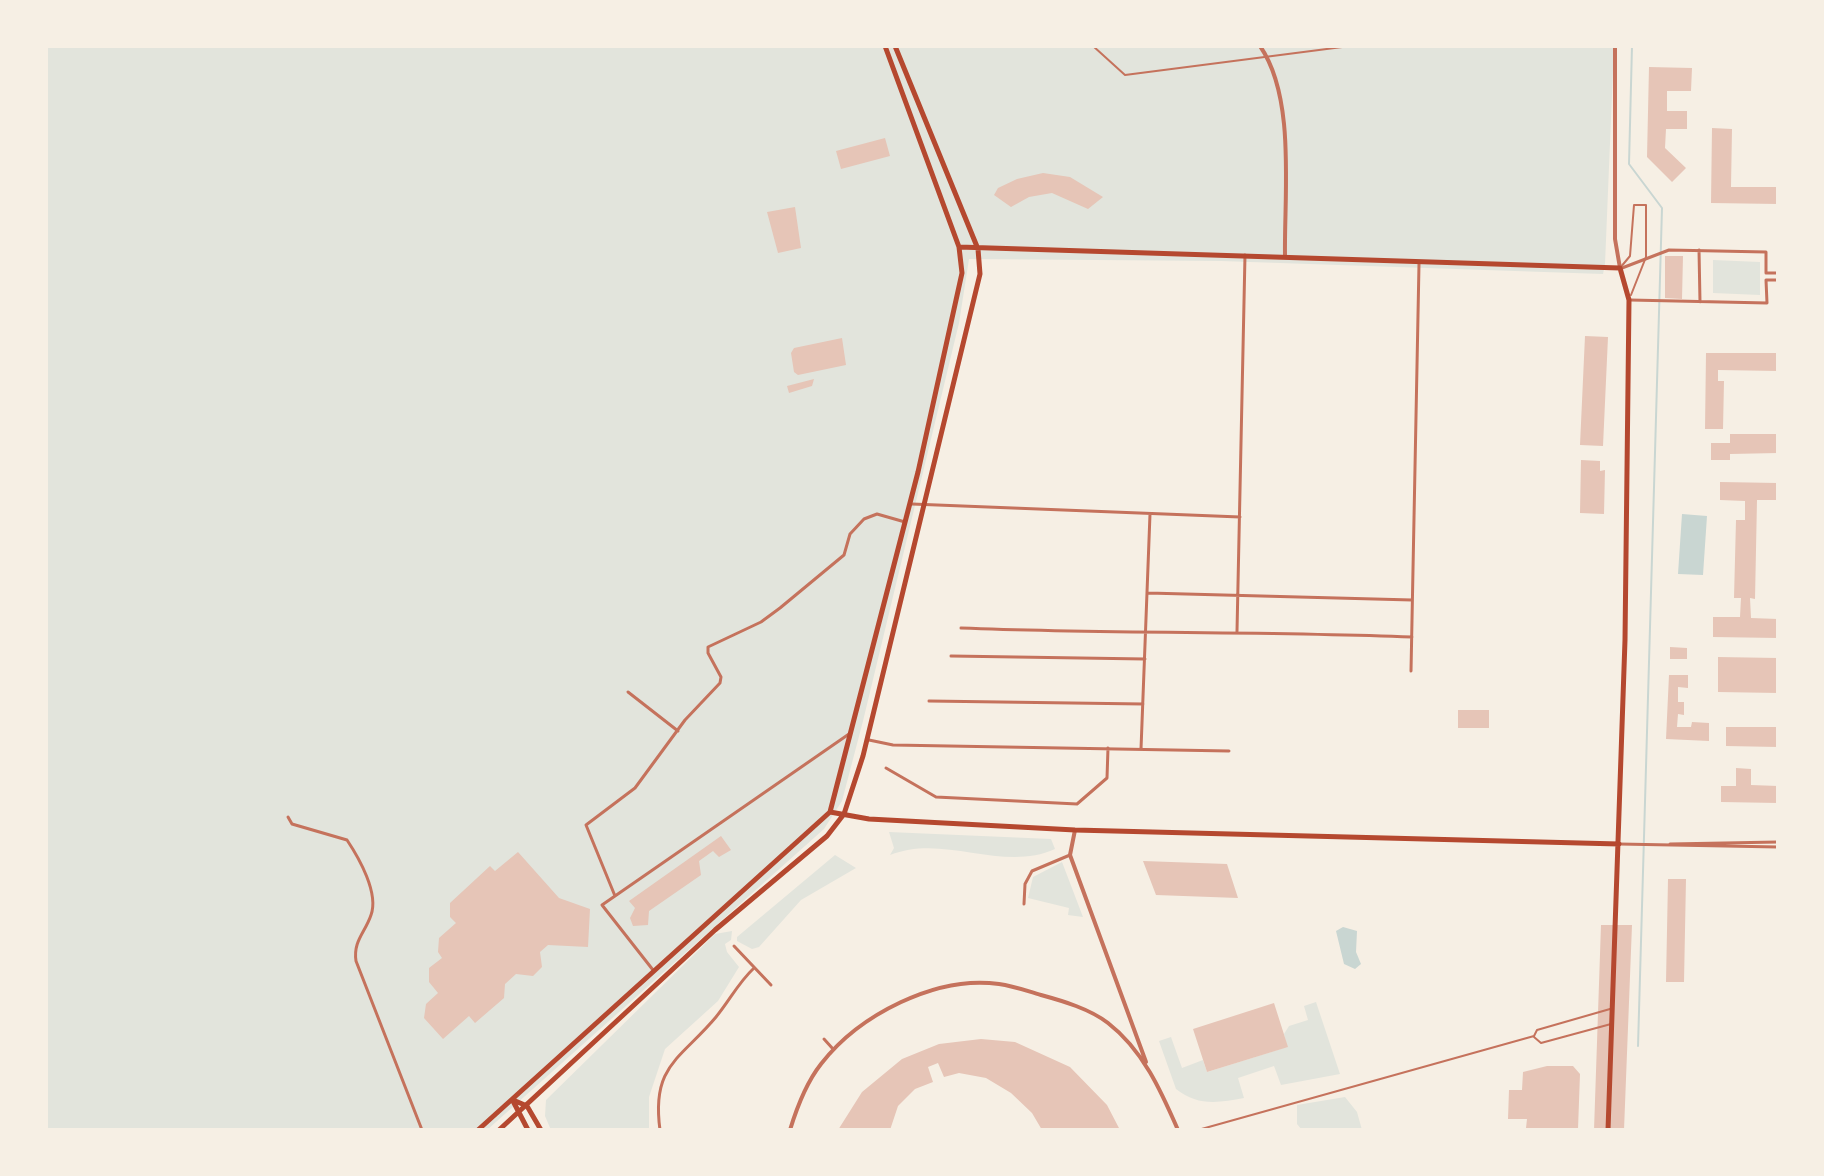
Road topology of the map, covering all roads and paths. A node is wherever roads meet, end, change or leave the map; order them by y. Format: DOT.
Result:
graph roads {
  1 [pos="885,46"];
  2 [pos="895,46"];
  3 [pos="1093,46"];
  4 [pos="1260,46"];
  5 [pos="1350,46"];
  6 [pos="1615,46"];
  7 [pos="1268,57"];
  8 [pos="959,247"];
  9 [pos="978,249"];
  10 [pos="1699,250"];
  11 [pos="1245,255"];
  12 [pos="1285,256"];
  13 [pos="1646,257"];
  14 [pos="1419,260"];
  15 [pos="1620,268"];
  16 [pos="1766,273"];
  17 [pos="1778,273"];
  18 [pos="1766,280"];
  19 [pos="1778,280"];
  20 [pos="1629,300"];
  21 [pos="1700,302"];
  22 [pos="910,503"];
  23 [pos="923,507"];
  24 [pos="1150,514"];
  25 [pos="1240,517"];
  26 [pos="905,522"];
  27 [pos="1148,593"];
  28 [pos="1238,594"];
  29 [pos="1412,600"];
  30 [pos="961,628"];
  31 [pos="1237,631"];
  32 [pos="1146,635"];
  33 [pos="1412,637"];
  34 [pos="951,656"];
  35 [pos="1145,659"];
  36 [pos="1411,671"];
  37 [pos="628,692"];
  38 [pos="929,701"];
  39 [pos="1143,704"];
  40 [pos="678,731"];
  41 [pos="852,731"];
  42 [pos="867,739"];
  43 [pos="1108,748"];
  44 [pos="1141,749"];
  45 [pos="1229,751"];
  46 [pos="886,768"];
  47 [pos="830,812"];
  48 [pos="844,814"];
  49 [pos="288,817"];
  50 [pos="1075,830"];
  51 [pos="1619,844"];
  52 [pos="1778,844"];
  53 [pos="1070,855"];
  54 [pos="615,896"];
  55 [pos="1024,904"];
  56 [pos="734,946"];
  57 [pos="754,968"];
  58 [pos="653,970"];
  59 [pos="771,985"];
  60 [pos="1612,1008"];
  61 [pos="1612,1024"];
  62 [pos="1534,1036"];
  63 [pos="824,1039"];
  64 [pos="833,1049"];
  65 [pos="1146,1064"];
  66 [pos="513,1100"];
  67 [pos="527,1106"];
  68 [pos="520,1113"];
  69 [pos="422,1130"];
  70 [pos="478,1130"];
  71 [pos="499,1130"];
  72 [pos="528,1130"];
  73 [pos="541,1130"];
  74 [pos="660,1130"];
  75 [pos="790,1130"];
  76 [pos="1178,1130"];
  77 [pos="1198,1130"];
  78 [pos="1608,1130"];
  1 -- 8 [label="main road"];
  2 -- 9 [label="main road"];
  3 -- 7 [label="lane"];
  4 -- 7 [label="street"];
  5 -- 7 [label="lane"];
  6 -- 15 [label="street"];
  7 -- 12 [label="street"];
  8 -- 9 [label="main road"];
  8 -- 22 [label="main road"];
  9 -- 11 [label="main road"];
  9 -- 23 [label="main road"];
  10 -- 13 [label="street"];
  10 -- 16 [label="street"];
  10 -- 21 [label="street"];
  11 -- 12 [label="main road"];
  11 -- 25 [label="street"];
  12 -- 14 [label="main road"];
  13 -- 15 [label="street"];
  13 -- 15 [label="lane"];
  13 -- 20 [label="lane"];
  14 -- 15 [label="main road"];
  14 -- 29 [label="street"];
  15 -- 20 [label="main road"];
  16 -- 17 [label="street"];
  16 -- 18 [label="street"];
  18 -- 19 [label="street"];
  18 -- 21 [label="street"];
  20 -- 21 [label="street"];
  20 -- 51 [label="main road"];
  22 -- 23 [label="street"];
  22 -- 26 [label="main road"];
  23 -- 24 [label="street"];
  23 -- 42 [label="main road"];
  24 -- 25 [label="street"];
  24 -- 27 [label="street"];
  25 -- 28 [label="street"];
  26 -- 40 [label="street"];
  26 -- 41 [label="main road"];
  27 -- 28 [label="street"];
  27 -- 32 [label="street"];
  28 -- 29 [label="street"];
  28 -- 31 [label="street"];
  29 -- 33 [label="street"];
  30 -- 32 [label="street"];
  31 -- 32 [label="street"];
  31 -- 33 [label="street"];
  32 -- 35 [label="street"];
  33 -- 36 [label="street"];
  34 -- 35 [label="street"];
  35 -- 39 [label="street"];
  37 -- 40 [label="street"];
  38 -- 39 [label="street"];
  39 -- 44 [label="street"];
  40 -- 54 [label="street"];
  41 -- 47 [label="main road"];
  41 -- 54 [label="street"];
  42 -- 43 [label="street"];
  42 -- 48 [label="main road"];
  43 -- 44 [label="street"];
  43 -- 46 [label="street"];
  44 -- 45 [label="street"];
  47 -- 48 [label="main road"];
  47 -- 58 [label="main road"];
  48 -- 50 [label="main road"];
  48 -- 67 [label="main road"];
  49 -- 69 [label="street"];
  50 -- 51 [label="main road"];
  50 -- 53 [label="street"];
  51 -- 52 [label="street"];
  51 -- 60 [label="main road"];
  53 -- 55 [label="street"];
  53 -- 65 [label="street"];
  54 -- 58 [label="street"];
  56 -- 57 [label="street"];
  57 -- 59 [label="street"];
  57 -- 74 [label="street"];
  58 -- 66 [label="main road"];
  60 -- 61 [label="main road"];
  60 -- 62 [label="lane"];
  61 -- 62 [label="lane"];
  61 -- 78 [label="main road"];
  62 -- 77 [label="lane"];
  63 -- 64 [label="street"];
  64 -- 65 [label="street"];
  64 -- 75 [label="street"];
  65 -- 76 [label="street"];
  66 -- 67 [label="main road"];
  66 -- 68 [label="main road"];
  66 -- 70 [label="main road"];
  67 -- 68 [label="main road"];
  67 -- 73 [label="main road"];
  68 -- 71 [label="main road"];
  68 -- 72 [label="main road"];
}
